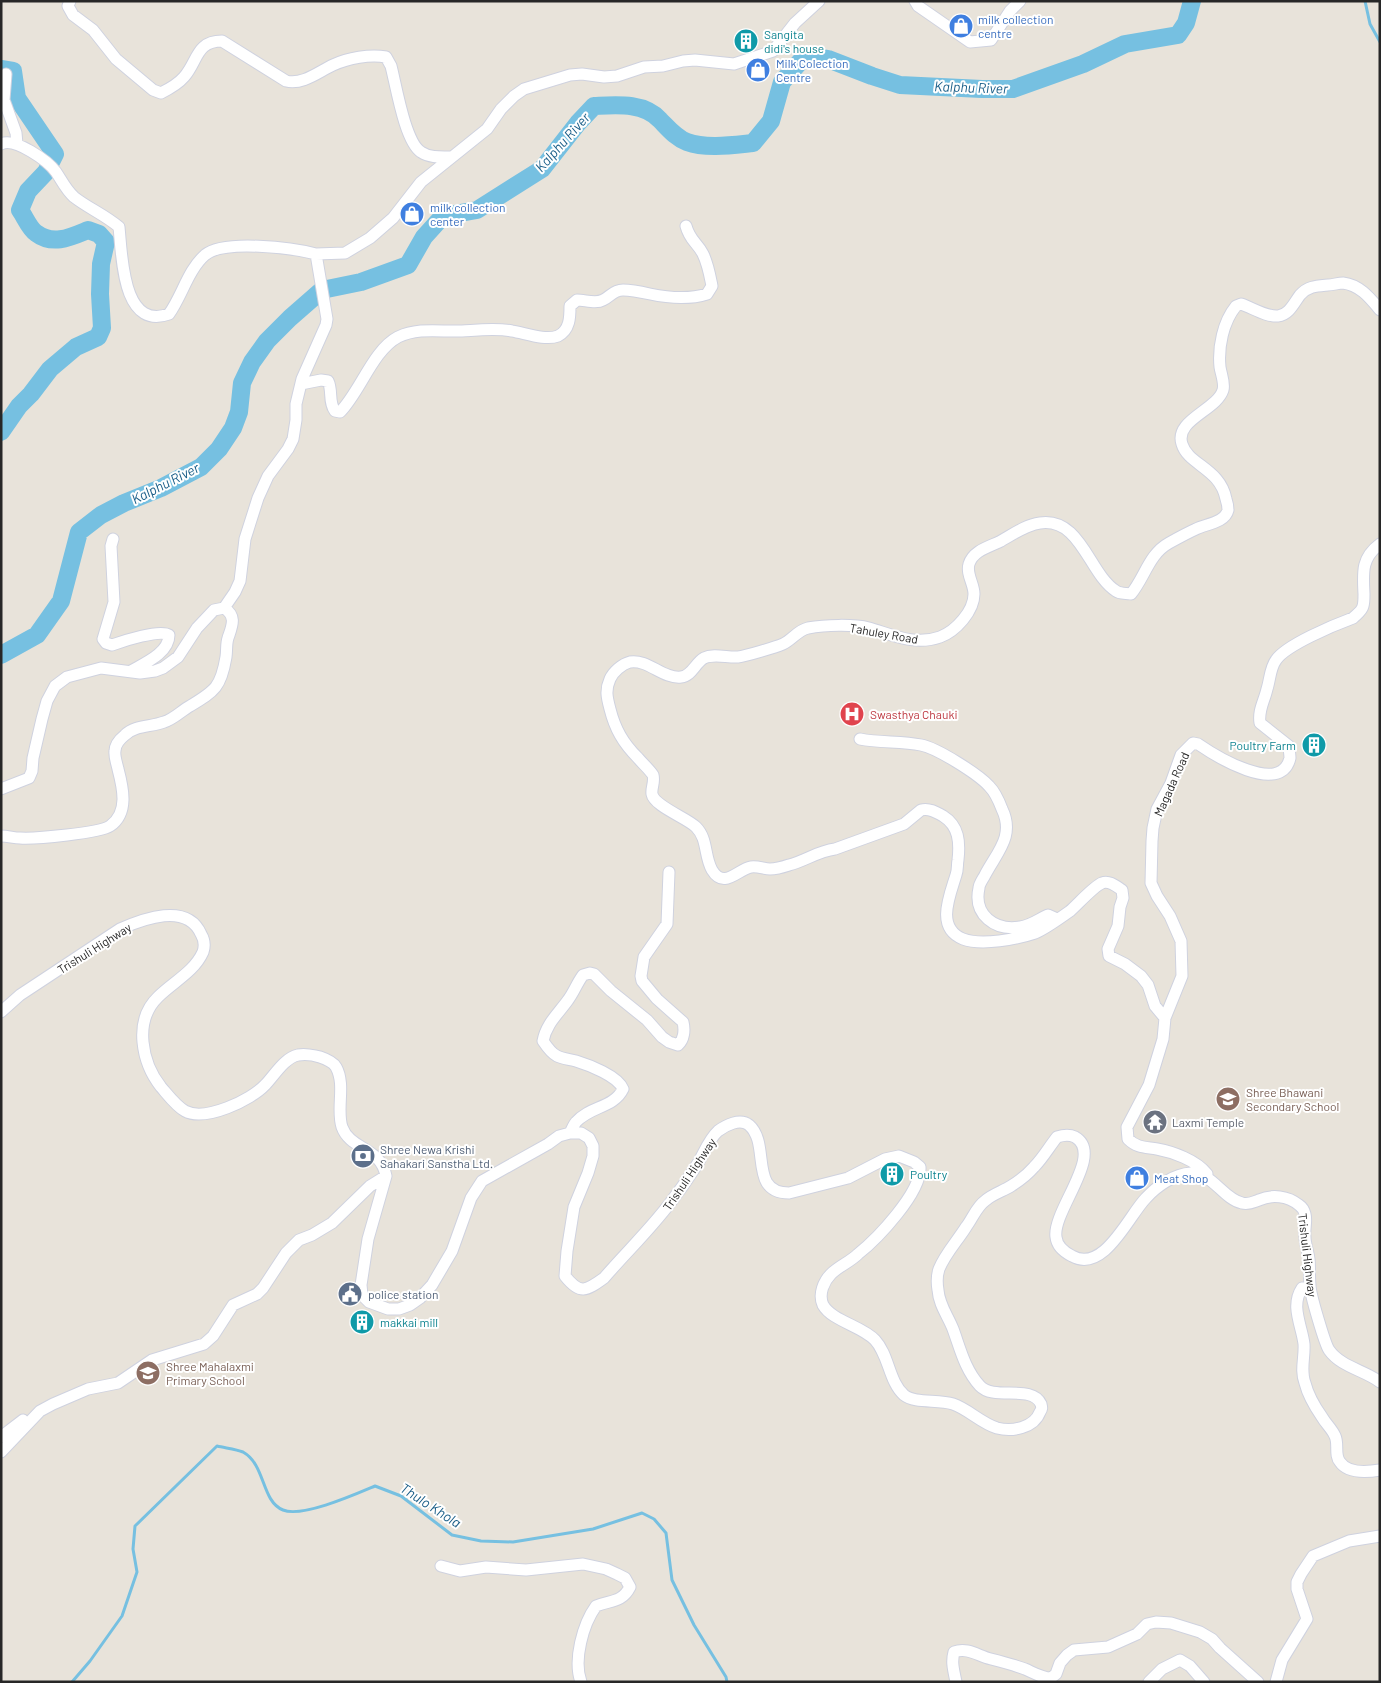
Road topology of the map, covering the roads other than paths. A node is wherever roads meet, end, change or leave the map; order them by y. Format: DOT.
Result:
graph roads {
  1 [pos="70,1"];
  2 [pos="819,1"];
  3 [pos="915,1"];
  4 [pos="1020,1"];
  5 [pos="6,74"];
  6 [pos="1,144"];
  7 [pos="17,144"];
  8 [pos="452,157"];
  9 [pos="686,226"];
  10 [pos="316,254"];
  11 [pos="1380,310"];
  12 [pos="301,384"];
  13 [pos="113,539"];
  14 [pos="1380,544"];
  15 [pos="224,608"];
  16 [pos="131,671"];
  17 [pos="860,739"];
  18 [pos="1,789"];
  19 [pos="1,836"];
  20 [pos="669,872"];
  21 [pos="1057,919"];
  22 [pos="1,1012"];
  23 [pos="1165,1018"];
  24 [pos="570,1133"];
  25 [pos="386,1176"];
  26 [pos="1214,1183"];
  27 [pos="1310,1287"];
  28 [pos="1380,1382"];
  29 [pos="40,1411"];
  30 [pos="1,1437"];
  31 [pos="1,1452"];
  32 [pos="1380,1470"];
  33 [pos="1380,1536"];
  34 [pos="441,1566"];
  35 [pos="581,1682"];
  36 [pos="956,1682"];
  37 [pos="1148,1682"];
  38 [pos="1204,1682"];
  39 [pos="1258,1682"];
  40 [pos="1276,1682"];
  1 -- 8 [label="street"];
  2 -- 8 [label="street"];
  3 -- 4 [label="street"];
  5 -- 7 [label="street"];
  6 -- 7 [label="street"];
  7 -- 10 [label="street"];
  8 -- 10 [label="street"];
  9 -- 12 [label="street"];
  10 -- 12 [label="street"];
  11 -- 21 [label="street, Tahuley Road"];
  12 -- 15 [label="street"];
  13 -- 16 [label="street"];
  14 -- 23 [label="street, Magada Road"];
  15 -- 16 [label="street"];
  15 -- 19 [label="street"];
  16 -- 18 [label="street"];
  17 -- 21 [label="street"];
  20 -- 24 [label="street"];
  21 -- 23 [label="street, Tahuley Road"];
  22 -- 25 [label="street, Trishuli Highway"];
  23 -- 26 [label="street, Magada Road"];
  24 -- 25 [label="street"];
  24 -- 26 [label="street, Trishuli Highway"];
  25 -- 29 [label="street"];
  26 -- 27 [label="street, Trishuli Highway"];
  27 -- 28 [label="street, Trishuli Highway"];
  27 -- 32 [label="street"];
  29 -- 30 [label="street"];
  29 -- 31 [label="street"];
  33 -- 40 [label="street"];
  34 -- 35 [label="street"];
  36 -- 39 [label="street"];
  37 -- 38 [label="street"];
}
